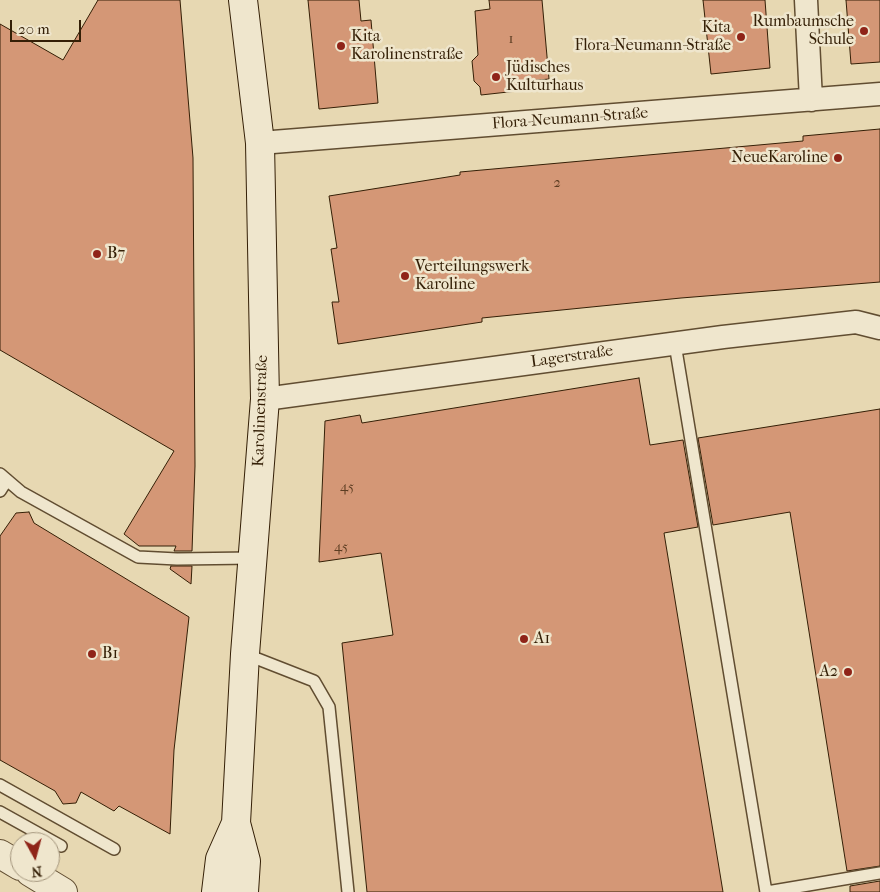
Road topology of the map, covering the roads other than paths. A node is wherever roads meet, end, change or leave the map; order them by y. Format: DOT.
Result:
graph roads {
  1 [pos="243,0"];
  2 [pos="806,0"];
  3 [pos="880,94"];
  4 [pos="811,100"];
  5 [pos="260,143"];
  6 [pos="880,328"];
  7 [pos="675,344"];
  8 [pos="265,399"];
  9 [pos="4,477"];
  10 [pos="0,491"];
  11 [pos="252,558"];
  12 [pos="245,654"];
  13 [pos="0,785"];
  14 [pos="0,812"];
  15 [pos="236,823"];
  16 [pos="35,832"];
  17 [pos="114,849"];
  18 [pos="880,873"];
  19 [pos="48,882"];
  20 [pos="64,891"];
  21 [pos="216,892"];
  22 [pos="244,892"];
  23 [pos="348,892"];
  24 [pos="767,892"];
  1 -- 5 [label="main road, Karolinenstraße"];
  2 -- 4 [label="street"];
  3 -- 4 [label="street, Flora-Neumann-Straße"];
  4 -- 5 [label="street, Flora-Neumann-Straße"];
  5 -- 8 [label="main road, Karolinenstraße"];
  6 -- 7 [label="street, Lagerstraße"];
  7 -- 8 [label="street, Lagerstraße"];
  7 -- 24 [label="lane"];
  8 -- 11 [label="main road, Karolinenstraße"];
  9 -- 10 [label="lane"];
  9 -- 11 [label="lane"];
  11 -- 12 [label="main road, Karolinenstraße"];
  12 -- 15 [label="main road, Karolinenstraße"];
  12 -- 23 [label="lane"];
  13 -- 17 [label="lane"];
  14 -- 16 [label="lane"];
  15 -- 21 [label="main road, Karolinenstraße"];
  15 -- 22 [label="main road, Karolinenstraße"];
  18 -- 24 [label="lane"];
  19 -- 20 [label="main road"];
}
